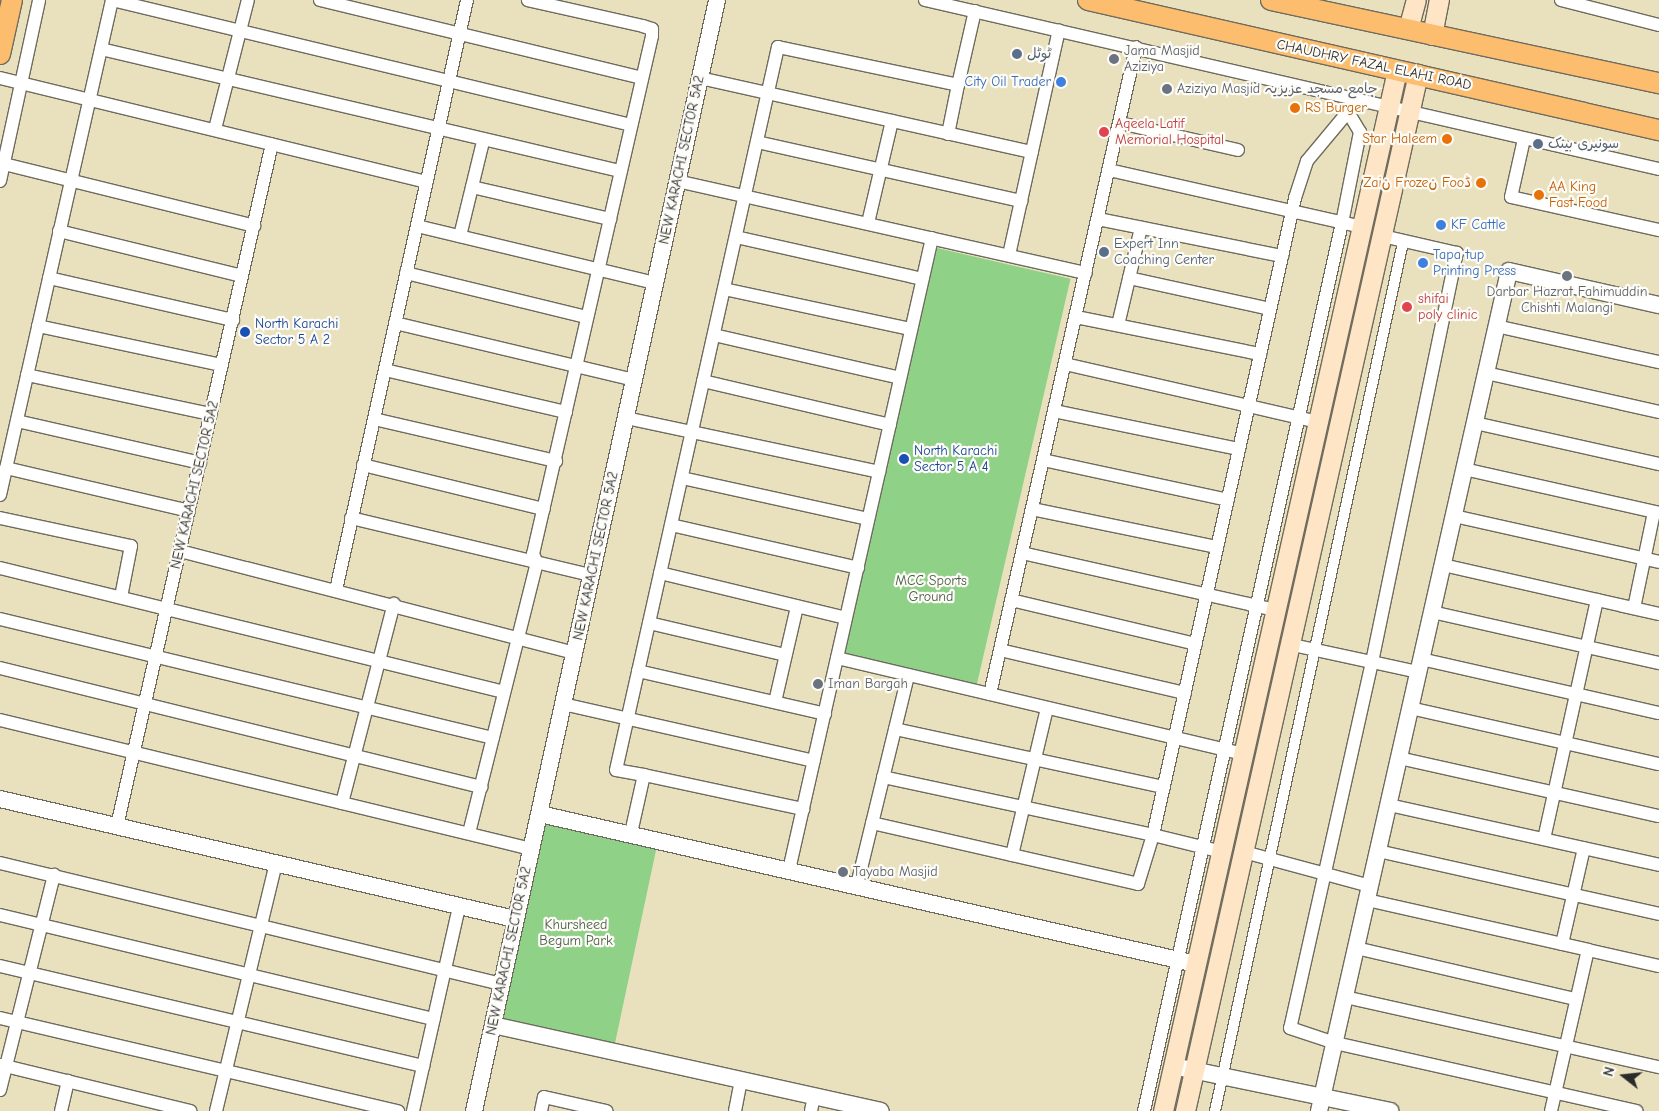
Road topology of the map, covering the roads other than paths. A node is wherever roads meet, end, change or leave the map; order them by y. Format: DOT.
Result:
graph roads {
  1 [pos="12,0"];
  2 [pos="39,0"];
  3 [pos="112,0"];
  4 [pos="248,0"];
  5 [pos="320,0"];
  6 [pos="467,0"];
  7 [pos="528,0"];
  8 [pos="717,0"];
  9 [pos="925,0"];
  10 [pos="1088,0"];
  11 [pos="1131,0"];
  12 [pos="1271,0"];
  13 [pos="1416,0"];
  14 [pos="1439,0"];
  15 [pos="1561,0"];
  16 [pos="975,11"];
  17 [pos="1172,19"];
  18 [pos="1659,24"];
  19 [pos="1059,30"];
  20 [pos="1408,30"];
  21 [pos="240,32"];
  22 [pos="460,34"];
  23 [pos="1432,35"];
  24 [pos="1136,47"];
  25 [pos="1,48"];
  26 [pos="101,49"];
  27 [pos="1397,70"];
  28 [pos="1418,74"];
  29 [pos="0,78"];
  30 [pos="642,78"];
  31 [pos="700,78"];
  32 [pos="228,81"];
  33 [pos="22,82"];
  34 [pos="449,82"];
  35 [pos="1659,83"];
  36 [pos="958,85"];
  37 [pos="768,93"];
  38 [pos="89,98"];
  39 [pos="1357,101"];
  40 [pos="1388,108"];
  41 [pos="1409,112"];
  42 [pos="1349,114"];
  43 [pos="892,121"];
  44 [pos="1120,123"];
  45 [pos="631,125"];
  46 [pos="214,129"];
  47 [pos="438,130"];
  48 [pos="1659,130"];
  49 [pos="948,134"];
  50 [pos="1524,139"];
  51 [pos="484,142"];
  52 [pos="757,142"];
  53 [pos="272,144"];
  54 [pos="1238,150"];
  55 [pos="1032,152"];
  56 [pos="2,164"];
  57 [pos="1659,169"];
  58 [pos="880,170"];
  59 [pos="1109,170"];
  60 [pos="620,171"];
  61 [pos="71,180"];
  62 [pos="0,181"];
  63 [pos="677,181"];
  64 [pos="427,182"];
  65 [pos="472,188"];
  66 [pos="745,196"];
  67 [pos="1021,201"];
  68 [pos="1292,212"];
  69 [pos="610,219"];
  70 [pos="1098,219"];
  71 [pos="868,223"];
  72 [pos="1342,223"];
  73 [pos="254,226"];
  74 [pos="417,226"];
  75 [pos="1362,227"];
  76 [pos="1141,228"];
  77 [pos="1659,230"];
  78 [pos="59,231"];
  79 [pos="460,236"];
  80 [pos="1382,236"];
  81 [pos="736,238"];
  82 [pos="932,238"];
  83 [pos="1403,242"];
  84 [pos="1009,255"];
  85 [pos="1282,256"];
  86 [pos="599,268"];
  87 [pos="406,273"];
  88 [pos="1086,273"];
  89 [pos="242,276"];
  90 [pos="49,278"];
  91 [pos="1129,278"];
  92 [pos="922,279"];
  93 [pos="655,283"];
  94 [pos="724,289"];
  95 [pos="1659,305"];
  96 [pos="1270,309"];
  97 [pos="587,317"];
  98 [pos="1076,317"];
  99 [pos="232,320"];
  100 [pos="395,323"];
  101 [pos="38,326"];
  102 [pos="1118,326"];
  103 [pos="1496,326"];
  104 [pos="911,329"];
  105 [pos="714,335"];
  106 [pos="1260,354"];
  107 [pos="1659,362"];
  108 [pos="1065,364"];
  109 [pos="222,365"];
  110 [pos="576,366"];
  111 [pos="385,370"];
  112 [pos="1486,373"];
  113 [pos="27,375"];
  114 [pos="900,378"];
  115 [pos="634,380"];
  116 [pos="703,381"];
  117 [pos="1249,404"];
  118 [pos="1054,411"];
  119 [pos="566,412"];
  120 [pos="1659,412"];
  121 [pos="211,414"];
  122 [pos="626,418"];
  123 [pos="1298,418"];
  124 [pos="374,419"];
  125 [pos="16,421"];
  126 [pos="1318,422"];
  127 [pos="1475,423"];
  128 [pos="890,425"];
  129 [pos="692,433"];
  130 [pos="1239,449"];
  131 [pos="1043,460"];
  132 [pos="556,461"];
  133 [pos="200,463"];
  134 [pos="1659,464"];
  135 [pos="363,465"];
  136 [pos="6,468"];
  137 [pos="1464,469"];
  138 [pos="879,472"];
  139 [pos="682,478"];
  140 [pos="0,495"];
  141 [pos="1228,500"];
  142 [pos="544,509"];
  143 [pos="1032,509"];
  144 [pos="189,512"];
  145 [pos="1657,512"];
  146 [pos="1454,516"];
  147 [pos="0,518"];
  148 [pos="351,518"];
  149 [pos="868,519"];
  150 [pos="671,525"];
  151 [pos="1217,547"];
  152 [pos="180,552"];
  153 [pos="1022,553"];
  154 [pos="1644,559"];
  155 [pos="1659,562"];
  156 [pos="537,563"];
  157 [pos="1443,565"];
  158 [pos="0,568"];
  159 [pos="858,568"];
  160 [pos="660,573"];
  161 [pos="591,575"];
  162 [pos="336,590"];
  163 [pos="1206,596"];
  164 [pos="120,597"];
  165 [pos="1011,600"];
  166 [pos="1598,600"];
  167 [pos="394,604"];
  168 [pos="1256,606"];
  169 [pos="797,607"];
  170 [pos="167,608"];
  171 [pos="1634,608"];
  172 [pos="1275,610"];
  173 [pos="1432,612"];
  174 [pos="1659,614"];
  175 [pos="846,618"];
  176 [pos="0,619"];
  177 [pos="649,623"];
  178 [pos="518,639"];
  179 [pos="1196,644"];
  180 [pos="1288,644"];
  181 [pos="1587,647"];
  182 [pos="1000,650"];
  183 [pos="1314,650"];
  184 [pos="574,653"];
  185 [pos="785,655"];
  186 [pos="156,658"];
  187 [pos="837,658"];
  188 [pos="1372,662"];
  189 [pos="378,663"];
  190 [pos="1659,663"];
  191 [pos="1420,666"];
  192 [pos="0,668"];
  193 [pos="638,671"];
  194 [pos="908,675"];
  195 [pos="504,692"];
  196 [pos="1185,693"];
  197 [pos="990,694"];
  198 [pos="1576,694"];
  199 [pos="775,702"];
  200 [pos="146,704"];
  201 [pos="563,704"];
  202 [pos="1047,708"];
  203 [pos="1410,708"];
  204 [pos="366,709"];
  205 [pos="1659,713"];
  206 [pos="825,714"];
  207 [pos="627,719"];
  208 [pos="0,720"];
  209 [pos="895,729"];
  210 [pos="493,738"];
  211 [pos="1175,739"];
  212 [pos="1565,743"];
  213 [pos="1225,747"];
  214 [pos="135,752"];
  215 [pos="1242,754"];
  216 [pos="354,756"];
  217 [pos="1399,758"];
  218 [pos="1036,759"];
  219 [pos="814,761"];
  220 [pos="1659,764"];
  221 [pos="644,776"];
  222 [pos="883,777"];
  223 [pos="480,787"];
  224 [pos="1164,787"];
  225 [pos="1554,793"];
  226 [pos="0,799"];
  227 [pos="342,803"];
  228 [pos="1389,804"];
  229 [pos="1026,807"];
  230 [pos="803,809"];
  231 [pos="540,814"];
  232 [pos="1659,816"];
  233 [pos="872,823"];
  234 [pos="117,826"];
  235 [pos="469,833"];
  236 [pos="631,833"];
  237 [pos="1153,835"];
  238 [pos="1544,839"];
  239 [pos="1203,847"];
  240 [pos="1584,848"];
  241 [pos="531,849"];
  242 [pos="1378,851"];
  243 [pos="1222,852"];
  244 [pos="1244,852"];
  245 [pos="1012,855"];
  246 [pos="1267,861"];
  247 [pos="0,863"];
  248 [pos="276,863"];
  249 [pos="1659,865"];
  250 [pos="789,870"];
  251 [pos="1323,873"];
  252 [pos="54,876"];
  253 [pos="857,885"];
  254 [pos="1369,893"];
  255 [pos="1573,895"];
  256 [pos="459,907"];
  257 [pos="1659,914"];
  258 [pos="0,915"];
  259 [pos="515,919"];
  260 [pos="43,924"];
  261 [pos="262,925"];
  262 [pos="1562,944"];
  263 [pos="1356,948"];
  264 [pos="1588,950"];
  265 [pos="1187,962"];
  266 [pos="0,966"];
  267 [pos="1659,966"];
  268 [pos="445,972"];
  269 [pos="32,973"];
  270 [pos="249,976"];
  271 [pos="501,984"];
  272 [pos="1345,997"];
  273 [pos="1576,999"];
  274 [pos="0,1018"];
  275 [pos="434,1019"];
  276 [pos="238,1022"];
  277 [pos="20,1023"];
  278 [pos="493,1025"];
  279 [pos="1335,1043"];
  280 [pos="1566,1046"];
  281 [pos="3,1065"];
  282 [pos="423,1066"];
  283 [pos="1173,1066"];
  284 [pos="1659,1067"];
  285 [pos="1194,1069"];
  286 [pos="225,1070"];
  287 [pos="1224,1074"];
  288 [pos="741,1080"];
  289 [pos="68,1081"];
  290 [pos="0,1090"];
  291 [pos="1554,1093"];
  292 [pos="1321,1103"];
  293 [pos="813,1104"];
  294 [pos="61,1111"];
  295 [pos="190,1111"];
  296 [pos="216,1111"];
  297 [pos="398,1111"];
  298 [pos="413,1111"];
  299 [pos="474,1111"];
  300 [pos="541,1111"];
  301 [pos="606,1111"];
  302 [pos="735,1111"];
  303 [pos="881,1111"];
  304 [pos="1144,1111"];
  305 [pos="1163,1111"];
  306 [pos="1184,1111"];
  307 [pos="1215,1111"];
  308 [pos="1390,1111"];
  309 [pos="1550,1111"];
  310 [pos="1636,1111"];
  1 -- 25 [label="main road"];
  2 -- 33 [label="street"];
  3 -- 21 [label="street"];
  3 -- 26 [label="street"];
  4 -- 21 [label="street"];
  5 -- 22 [label="street"];
  6 -- 22 [label="street"];
  7 -- 30 [label="street"];
  8 -- 31 [label="street, NEW KARACHI SECTOR 5A2"];
  9 -- 16 [label="street"];
  10 -- 17 [label="main road, CHAUDHRY FAZAL ELAHI ROAD"];
  11 -- 17 [label="main road"];
  12 -- 20 [label="main road"];
  13 -- 20 [label="main road"];
  14 -- 23 [label="main road"];
  15 -- 18 [label="street"];
  16 -- 19 [label="street"];
  16 -- 36 [label="street"];
  17 -- 27 [label="main road, CHAUDHRY FAZAL ELAHI ROAD"];
  19 -- 24 [label="street"];
  19 -- 55 [label="street"];
  20 -- 23 [label="main road"];
  21 -- 32 [label="street"];
  21 -- 34 [label="street"];
  22 -- 30 [label="street"];
  22 -- 34 [label="street"];
  23 -- 35 [label="main road"];
  24 -- 39 [label="street"];
  24 -- 44 [label="street"];
  26 -- 32 [label="street"];
  26 -- 38 [label="street"];
  27 -- 28 [label="main road, CHAUDHRY FAZAL ELAHI ROAD"];
  27 -- 40 [label="main road"];
  28 -- 41 [label="main road"];
  28 -- 48 [label="main road, CHAUDHRY FAZAL ELAHI ROAD"];
  29 -- 33 [label="street"];
  30 -- 45 [label="street"];
  31 -- 37 [label="street"];
  31 -- 63 [label="street, NEW KARACHI SECTOR 5A2"];
  32 -- 46 [label="street"];
  32 -- 47 [label="street"];
  33 -- 38 [label="street"];
  33 -- 56 [label="street"];
  34 -- 45 [label="street"];
  34 -- 47 [label="street"];
  36 -- 37 [label="street"];
  36 -- 49 [label="street"];
  37 -- 43 [label="street"];
  37 -- 52 [label="street"];
  38 -- 46 [label="street"];
  38 -- 61 [label="street"];
  39 -- 40 [label="street"];
  39 -- 42 [label="street"];
  40 -- 41 [label="street"];
  40 -- 75 [label="main road"];
  41 -- 50 [label="street"];
  41 -- 80 [label="main road"];
  42 -- 68 [label="street"];
  42 -- 72 [label="street"];
  43 -- 49 [label="street"];
  43 -- 58 [label="street"];
  44 -- 54 [label="street"];
  44 -- 59 [label="street"];
  45 -- 60 [label="street"];
  46 -- 53 [label="street"];
  47 -- 51 [label="street"];
  47 -- 64 [label="street"];
  49 -- 55 [label="street"];
  50 -- 57 [label="street"];
  50 -- 77 [label="street"];
  51 -- 60 [label="street"];
  51 -- 65 [label="street"];
  52 -- 58 [label="street"];
  52 -- 66 [label="street"];
  53 -- 64 [label="street"];
  53 -- 73 [label="street, NEW KARACHI SECTOR 5A2"];
  55 -- 67 [label="street"];
  56 -- 61 [label="street"];
  56 -- 62 [label="street"];
  58 -- 67 [label="street"];
  58 -- 71 [label="street"];
  59 -- 68 [label="street"];
  59 -- 70 [label="street"];
  60 -- 69 [label="street"];
  61 -- 73 [label="street"];
  61 -- 78 [label="street"];
  63 -- 66 [label="street"];
  63 -- 93 [label="street, NEW KARACHI SECTOR 5A2"];
  64 -- 74 [label="street"];
  65 -- 69 [label="street"];
  65 -- 79 [label="street"];
  66 -- 71 [label="street"];
  66 -- 81 [label="street"];
  67 -- 84 [label="street"];
  68 -- 72 [label="street"];
  68 -- 85 [label="street"];
  69 -- 86 [label="street"];
  70 -- 76 [label="street"];
  70 -- 88 [label="street"];
  71 -- 82 [label="street"];
  72 -- 75 [label="street"];
  72 -- 123 [label="street"];
  73 -- 89 [label="street, NEW KARACHI SECTOR 5A2"];
  74 -- 79 [label="street"];
  74 -- 87 [label="street"];
  75 -- 126 [label="main road"];
  76 -- 85 [label="street"];
  76 -- 91 [label="street"];
  78 -- 89 [label="street"];
  78 -- 90 [label="street"];
  79 -- 86 [label="street"];
  80 -- 83 [label="street"];
  80 -- 180 [label="main road"];
  81 -- 92 [label="street"];
  81 -- 94 [label="street"];
  82 -- 84 [label="street"];
  82 -- 92 [label="street"];
  83 -- 183 [label="street"];
  83 -- 188 [label="street"];
  84 -- 88 [label="street"];
  85 -- 96 [label="street"];
  86 -- 93 [label="street"];
  86 -- 97 [label="street"];
  87 -- 97 [label="street"];
  87 -- 100 [label="street"];
  88 -- 98 [label="street"];
  89 -- 99 [label="street, NEW KARACHI SECTOR 5A2"];
  90 -- 99 [label="street"];
  90 -- 101 [label="street"];
  91 -- 96 [label="street"];
  91 -- 102 [label="street"];
  92 -- 104 [label="street"];
  93 -- 115 [label="street, NEW KARACHI SECTOR 5A2"];
  94 -- 104 [label="street"];
  94 -- 105 [label="street"];
  95 -- 103 [label="street"];
  96 -- 106 [label="street"];
  97 -- 110 [label="street"];
  98 -- 102 [label="street"];
  98 -- 108 [label="street"];
  99 -- 109 [label="street, NEW KARACHI SECTOR 5A2"];
  100 -- 110 [label="street"];
  100 -- 111 [label="street"];
  101 -- 109 [label="street"];
  101 -- 113 [label="street"];
  102 -- 106 [label="street"];
  103 -- 107 [label="street"];
  103 -- 112 [label="street"];
  104 -- 114 [label="street"];
  105 -- 114 [label="street"];
  105 -- 116 [label="street"];
  106 -- 117 [label="street"];
  108 -- 117 [label="street"];
  108 -- 118 [label="street"];
  109 -- 121 [label="street, NEW KARACHI SECTOR 5A2"];
  110 -- 115 [label="street"];
  110 -- 119 [label="street"];
  111 -- 119 [label="street"];
  111 -- 124 [label="street"];
  112 -- 120 [label="street"];
  112 -- 127 [label="street"];
  113 -- 121 [label="street"];
  113 -- 125 [label="street"];
  114 -- 128 [label="street"];
  115 -- 122 [label="street, NEW KARACHI SECTOR 5A2"];
  116 -- 128 [label="street"];
  116 -- 129 [label="street"];
  117 -- 123 [label="street"];
  117 -- 130 [label="street"];
  118 -- 130 [label="street"];
  118 -- 131 [label="street"];
  119 -- 132 [label="street"];
  121 -- 133 [label="street, NEW KARACHI SECTOR 5A2"];
  122 -- 129 [label="street"];
  122 -- 161 [label="street, NEW KARACHI SECTOR 5A2"];
  123 -- 126 [label="street"];
  123 -- 168 [label="street"];
  124 -- 132 [label="street"];
  124 -- 135 [label="street"];
  125 -- 133 [label="street"];
  125 -- 136 [label="street"];
  126 -- 172 [label="main road"];
  127 -- 134 [label="street"];
  127 -- 137 [label="street"];
  128 -- 138 [label="street"];
  129 -- 138 [label="street"];
  129 -- 139 [label="street"];
  130 -- 141 [label="street"];
  131 -- 141 [label="street"];
  131 -- 143 [label="street"];
  132 -- 142 [label="street"];
  133 -- 144 [label="street, NEW KARACHI SECTOR 5A2"];
  135 -- 142 [label="street"];
  135 -- 148 [label="street"];
  136 -- 140 [label="street"];
  136 -- 144 [label="street"];
  137 -- 145 [label="street"];
  137 -- 146 [label="street"];
  138 -- 149 [label="street"];
  139 -- 149 [label="street"];
  139 -- 150 [label="street"];
  141 -- 151 [label="street"];
  142 -- 156 [label="street"];
  143 -- 151 [label="street"];
  143 -- 153 [label="street"];
  144 -- 152 [label="street, NEW KARACHI SECTOR 5A2"];
  145 -- 154 [label="street"];
  146 -- 154 [label="street"];
  146 -- 157 [label="street"];
  147 -- 164 [label="street"];
  148 -- 156 [label="street"];
  148 -- 162 [label="street"];
  149 -- 159 [label="street"];
  150 -- 159 [label="street"];
  150 -- 160 [label="street"];
  151 -- 163 [label="street"];
  152 -- 162 [label="street"];
  152 -- 170 [label="street, NEW KARACHI SECTOR 5A2"];
  153 -- 163 [label="street"];
  153 -- 165 [label="street"];
  154 -- 155 [label="street"];
  154 -- 171 [label="street"];
  156 -- 161 [label="street"];
  156 -- 178 [label="street"];
  157 -- 166 [label="street"];
  157 -- 173 [label="street"];
  158 -- 164 [label="street"];
  159 -- 175 [label="street"];
  160 -- 169 [label="street"];
  160 -- 177 [label="street"];
  161 -- 184 [label="street, NEW KARACHI SECTOR 5A2"];
  162 -- 167 [label="street"];
  163 -- 168 [label="street"];
  163 -- 179 [label="street"];
  164 -- 170 [label="street"];
  165 -- 179 [label="street"];
  165 -- 182 [label="street"];
  166 -- 171 [label="street"];
  166 -- 181 [label="street"];
  167 -- 178 [label="street"];
  167 -- 189 [label="street"];
  168 -- 172 [label="street"];
  168 -- 213 [label="street"];
  169 -- 175 [label="street"];
  169 -- 185 [label="street"];
  170 -- 186 [label="street, NEW KARACHI SECTOR 5A2"];
  170 -- 189 [label="street"];
  171 -- 174 [label="street"];
  172 -- 215 [label="main road"];
  173 -- 181 [label="street"];
  173 -- 191 [label="street"];
  175 -- 187 [label="street"];
  176 -- 186 [label="street"];
  177 -- 185 [label="street"];
  177 -- 193 [label="street"];
  178 -- 184 [label="street"];
  178 -- 195 [label="street"];
  179 -- 196 [label="street"];
  180 -- 183 [label="street"];
  180 -- 244 [label="main road"];
  181 -- 190 [label="street"];
  181 -- 198 [label="street"];
  182 -- 196 [label="street"];
  182 -- 197 [label="street"];
  183 -- 188 [label="street"];
  183 -- 246 [label="street"];
  184 -- 201 [label="street, NEW KARACHI SECTOR 5A2"];
  185 -- 199 [label="street"];
  186 -- 200 [label="street, NEW KARACHI SECTOR 5A2"];
  186 -- 204 [label="street"];
  187 -- 194 [label="street"];
  187 -- 206 [label="street"];
  188 -- 191 [label="street"];
  188 -- 251 [label="street"];
  189 -- 195 [label="street"];
  189 -- 204 [label="street"];
  191 -- 198 [label="street"];
  191 -- 203 [label="street"];
  192 -- 200 [label="street"];
  193 -- 199 [label="street"];
  193 -- 207 [label="street"];
  194 -- 197 [label="street"];
  194 -- 209 [label="street"];
  195 -- 210 [label="street"];
  196 -- 211 [label="street"];
  197 -- 202 [label="street"];
  198 -- 205 [label="street"];
  198 -- 212 [label="street"];
  199 -- 206 [label="street"];
  200 -- 214 [label="street, NEW KARACHI SECTOR 5A2"];
  200 -- 216 [label="street"];
  201 -- 207 [label="street"];
  201 -- 231 [label="street, NEW KARACHI SECTOR 5A2"];
  202 -- 211 [label="street"];
  202 -- 218 [label="street"];
  203 -- 212 [label="street"];
  203 -- 217 [label="street"];
  204 -- 210 [label="street"];
  204 -- 216 [label="street"];
  206 -- 219 [label="street"];
  207 -- 219 [label="street"];
  207 -- 221 [label="street"];
  208 -- 214 [label="street"];
  209 -- 218 [label="street"];
  209 -- 222 [label="street"];
  210 -- 223 [label="street"];
  211 -- 213 [label="street"];
  211 -- 224 [label="street"];
  212 -- 220 [label="street"];
  212 -- 225 [label="street"];
  213 -- 215 [label="street"];
  213 -- 239 [label="street"];
  214 -- 227 [label="street"];
  214 -- 234 [label="street, NEW KARACHI SECTOR 5A2"];
  215 -- 243 [label="main road"];
  216 -- 223 [label="street"];
  216 -- 227 [label="street"];
  217 -- 225 [label="street"];
  217 -- 228 [label="street"];
  218 -- 224 [label="street"];
  218 -- 229 [label="street"];
  219 -- 230 [label="street"];
  221 -- 230 [label="street"];
  221 -- 236 [label="street"];
  222 -- 229 [label="street"];
  222 -- 233 [label="street"];
  223 -- 235 [label="street"];
  224 -- 237 [label="street"];
  225 -- 232 [label="street"];
  225 -- 238 [label="street"];
  226 -- 234 [label="street"];
  227 -- 235 [label="street"];
  228 -- 238 [label="street"];
  228 -- 242 [label="street"];
  229 -- 237 [label="street"];
  229 -- 245 [label="street"];
  230 -- 250 [label="street"];
  231 -- 236 [label="street"];
  231 -- 241 [label="street, NEW KARACHI SECTOR 5A2"];
  233 -- 245 [label="street"];
  233 -- 253 [label="street"];
  234 -- 248 [label="street"];
  235 -- 241 [label="street"];
  236 -- 250 [label="street"];
  237 -- 239 [label="street"];
  237 -- 245 [label="street"];
  238 -- 240 [label="street"];
  239 -- 243 [label="street"];
  239 -- 265 [label="street"];
  240 -- 249 [label="street"];
  240 -- 255 [label="street"];
  241 -- 259 [label="street, NEW KARACHI SECTOR 5A2"];
  242 -- 254 [label="street"];
  242 -- 255 [label="street"];
  243 -- 265 [label="main road"];
  244 -- 246 [label="street"];
  244 -- 285 [label="main road"];
  246 -- 251 [label="street"];
  246 -- 287 [label="street"];
  247 -- 252 [label="street"];
  248 -- 256 [label="street"];
  248 -- 261 [label="street"];
  250 -- 253 [label="street"];
  251 -- 254 [label="street"];
  251 -- 279 [label="street"];
  252 -- 260 [label="street"];
  252 -- 261 [label="street"];
  253 -- 265 [label="street"];
  254 -- 262 [label="street"];
  254 -- 263 [label="street"];
  255 -- 257 [label="street"];
  255 -- 262 [label="street"];
  256 -- 259 [label="street"];
  256 -- 268 [label="street"];
  258 -- 260 [label="street"];
  259 -- 271 [label="street, NEW KARACHI SECTOR 5A2"];
  260 -- 269 [label="street"];
  260 -- 270 [label="street"];
  261 -- 268 [label="street"];
  261 -- 270 [label="street"];
  262 -- 264 [label="street"];
  263 -- 272 [label="street"];
  263 -- 273 [label="street"];
  264 -- 267 [label="street"];
  264 -- 273 [label="street"];
  265 -- 283 [label="main road"];
  265 -- 304 [label="street"];
  266 -- 269 [label="street"];
  268 -- 271 [label="street"];
  268 -- 275 [label="street"];
  269 -- 276 [label="street"];
  269 -- 277 [label="street"];
  270 -- 275 [label="street"];
  270 -- 276 [label="street"];
  271 -- 278 [label="street, NEW KARACHI SECTOR 5A2"];
  272 -- 279 [label="street"];
  272 -- 280 [label="street"];
  273 -- 280 [label="street"];
  274 -- 277 [label="street"];
  275 -- 282 [label="street"];
  276 -- 282 [label="street"];
  276 -- 286 [label="street"];
  277 -- 281 [label="street"];
  277 -- 286 [label="street"];
  278 -- 288 [label="street"];
  278 -- 299 [label="street, NEW KARACHI SECTOR 5A2"];
  279 -- 291 [label="street"];
  279 -- 292 [label="street"];
  280 -- 284 [label="street"];
  280 -- 291 [label="street"];
  281 -- 289 [label="street"];
  281 -- 290 [label="street"];
  282 -- 298 [label="street"];
  283 -- 285 [label="street"];
  283 -- 305 [label="main road"];
  285 -- 287 [label="street"];
  285 -- 306 [label="main road"];
  286 -- 296 [label="street"];
  286 -- 297 [label="street"];
  287 -- 292 [label="street"];
  287 -- 307 [label="street"];
  288 -- 293 [label="street"];
  288 -- 302 [label="street"];
  289 -- 294 [label="street"];
  289 -- 295 [label="street"];
  291 -- 309 [label="street"];
  291 -- 310 [label="street"];
  292 -- 308 [label="street"];
  293 -- 303 [label="street"];
  300 -- 301 [label="street"];
}
